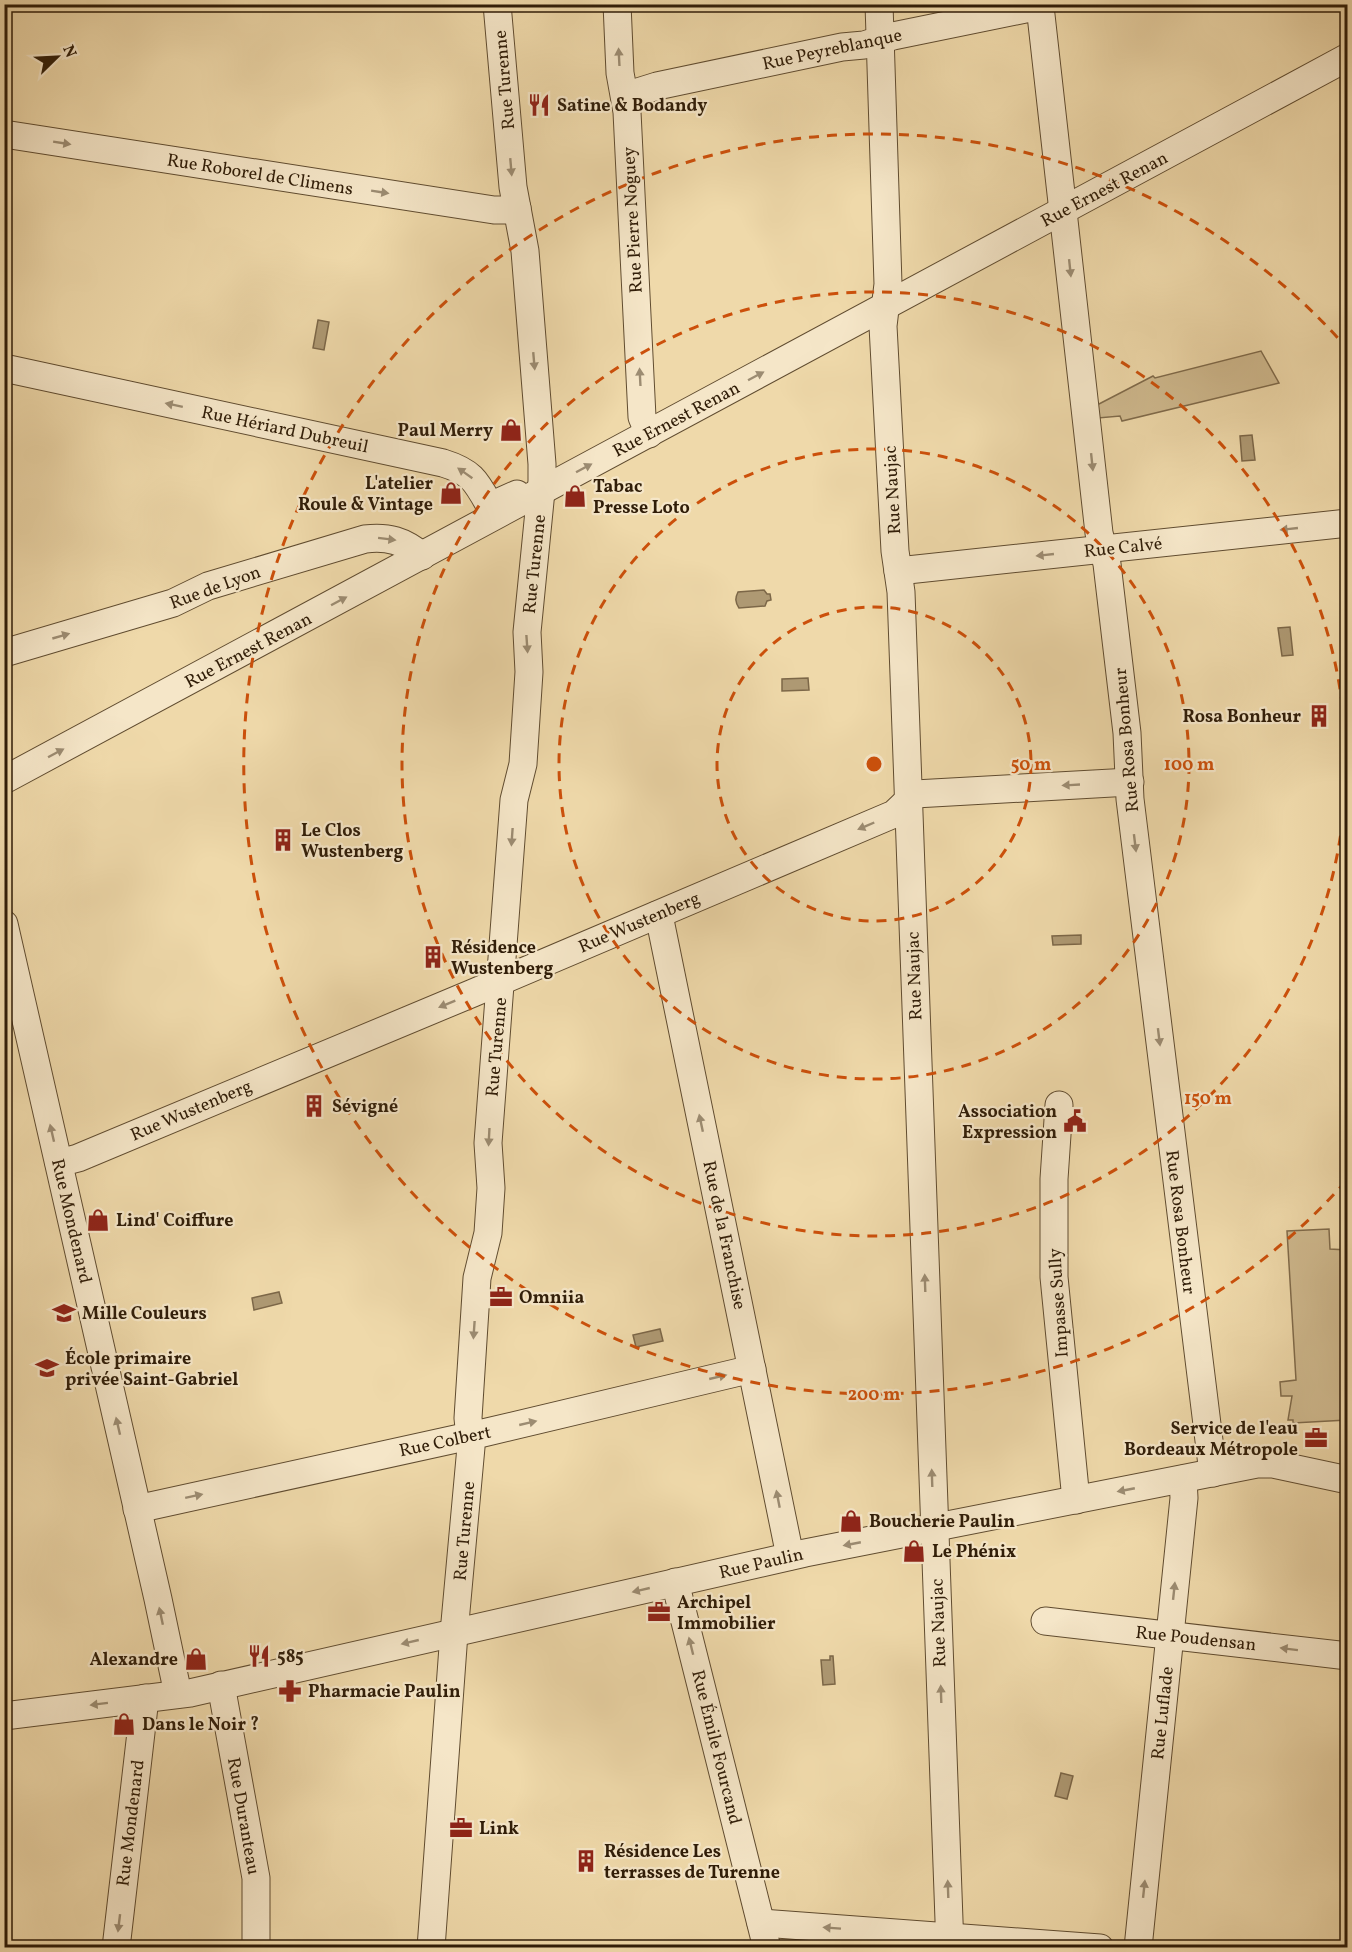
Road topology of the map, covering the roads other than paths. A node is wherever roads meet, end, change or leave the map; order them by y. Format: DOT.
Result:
graph roads {
  1 [pos="497,4"];
  2 [pos="617,4"];
  3 [pos="879,4"];
  4 [pos="1040,6"];
  5 [pos="880,40"];
  6 [pos="1347,57"];
  7 [pos="625,96"];
  8 [pos="4,134"];
  9 [pos="517,208"];
  10 [pos="1064,210"];
  11 [pos="886,305"];
  12 [pos="4,368"];
  13 [pos="649,434"];
  14 [pos="542,486"];
  15 [pos="493,511"];
  16 [pos="1347,523"];
  17 [pos="1103,549"];
  18 [pos="422,556"];
  19 [pos="898,571"];
  20 [pos="4,653"];
  21 [pos="4,780"];
  22 [pos="1130,782"];
  23 [pos="909,799"];
  24 [pos="657,915"];
  25 [pos="4,924"];
  26 [pos="501,981"];
  27 [pos="1059,1105"];
  28 [pos="59,1163"];
  29 [pos="752,1369"];
  30 [pos="470,1436"];
  31 [pos="1213,1473"];
  32 [pos="1183,1479"];
  33 [pos="1347,1480"];
  34 [pos="1076,1500"];
  35 [pos="137,1509"];
  36 [pos="934,1527"];
  37 [pos="790,1556"];
  38 [pos="675,1582"];
  39 [pos="1045,1621"];
  40 [pos="454,1632"];
  41 [pos="1170,1635"];
  42 [pos="1347,1656"];
  43 [pos="221,1685"];
  44 [pos="178,1694"];
  45 [pos="145,1698"];
  46 [pos="4,1716"];
  47 [pos="764,1935"];
  48 [pos="950,1942"];
  49 [pos="116,1947"];
  50 [pos="256,1947"];
  51 [pos="431,1947"];
  52 [pos="1100,1947"];
  53 [pos="1138,1947"];
  1 -- 9 [label="street, Rue Turenne, one-way"];
  7 -- 2 [label="street, Rue Pierre Noguey, one-way"];
  3 -- 5 [label="street, Rue Naujac"];
  4 -- 5 [label="street, Rue Peyreblanque"];
  4 -- 10 [label="street, Rue Rosa Bonheur"];
  5 -- 7 [label="street, Rue Peyreblanque"];
  5 -- 11 [label="street, Rue Naujac"];
  6 -- 10 [label="street, Rue Ernest Renan"];
  13 -- 7 [label="street, Rue Pierre Noguey, one-way"];
  8 -- 9 [label="street, Rue Roborel de Climens, one-way"];
  9 -- 14 [label="street, Rue Turenne, one-way"];
  10 -- 11 [label="street, Rue Ernest Renan"];
  10 -- 17 [label="street, Rue Rosa Bonheur, one-way"];
  13 -- 11 [label="street, Rue Ernest Renan, one-way"];
  11 -- 19 [label="street, Rue Naujac"];
  15 -- 12 [label="street, Rue Hériard Dubreuil, one-way"];
  14 -- 13 [label="street, Rue Ernest Renan, one-way"];
  14 -- 15 [label="street"];
  14 -- 26 [label="street, Rue Turenne, one-way"];
  15 -- 18 [label="street, Rue Ernest Renan"];
  16 -- 17 [label="street, Rue Calvé, one-way"];
  17 -- 19 [label="street, Rue Calvé, one-way"];
  17 -- 22 [label="street, Rue Rosa Bonheur"];
  20 -- 18 [label="street, Rue de Lyon, one-way"];
  21 -- 18 [label="street, Rue Ernest Renan, one-way"];
  19 -- 23 [label="street, Rue Naujac"];
  22 -- 23 [label="street, Rue Wustenberg, one-way"];
  22 -- 31 [label="street, Rue Rosa Bonheur, one-way"];
  23 -- 24 [label="street, Rue Wustenberg, one-way"];
  36 -- 23 [label="street, Rue Naujac, one-way"];
  24 -- 26 [label="street, Rue Wustenberg"];
  29 -- 24 [label="street, Rue de la Franchise, one-way"];
  28 -- 25 [label="street, Rue Mondenard, one-way"];
  26 -- 28 [label="street, Rue Wustenberg, one-way"];
  26 -- 30 [label="street, Rue Turenne, one-way"];
  27 -- 34 [label="street, Impasse Sully"];
  35 -- 28 [label="street, Rue Mondenard, one-way"];
  30 -- 29 [label="street, Rue Colbert, one-way"];
  37 -- 29 [label="street, Rue de la Franchise, one-way"];
  35 -- 30 [label="street, Rue Colbert, one-way"];
  30 -- 40 [label="street, Rue Turenne"];
  31 -- 32 [label="street, Rue Paulin"];
  31 -- 33 [label="street, Rue Paulin"];
  32 -- 34 [label="street, Rue Paulin, one-way"];
  41 -- 32 [label="street, Rue Luflade, one-way"];
  34 -- 36 [label="street, Rue Paulin"];
  44 -- 35 [label="street, Rue Mondenard, one-way"];
  36 -- 37 [label="street, Rue Paulin, one-way"];
  48 -- 36 [label="street, Rue Naujac, one-way"];
  37 -- 38 [label="street, Rue Paulin"];
  38 -- 40 [label="street, Rue Paulin, one-way"];
  47 -- 38 [label="street, Rue Émile Fourcand, one-way"];
  39 -- 41 [label="street, Rue Poudensan"];
  40 -- 43 [label="street, Rue Paulin, one-way"];
  40 -- 51 [label="street, Rue Turenne"];
  42 -- 41 [label="street, Rue Poudensan, one-way"];
  53 -- 41 [label="street, Rue Luflade, one-way"];
  43 -- 44 [label="street, Rue Paulin"];
  43 -- 50 [label="street, Rue Duranteau"];
  44 -- 45 [label="street, Rue Paulin"];
  45 -- 46 [label="street, Rue Paulin, one-way"];
  45 -- 49 [label="street, Rue Mondenard, one-way"];
  48 -- 47 [label="street, one-way"];
  48 -- 52 [label="street"];
}
